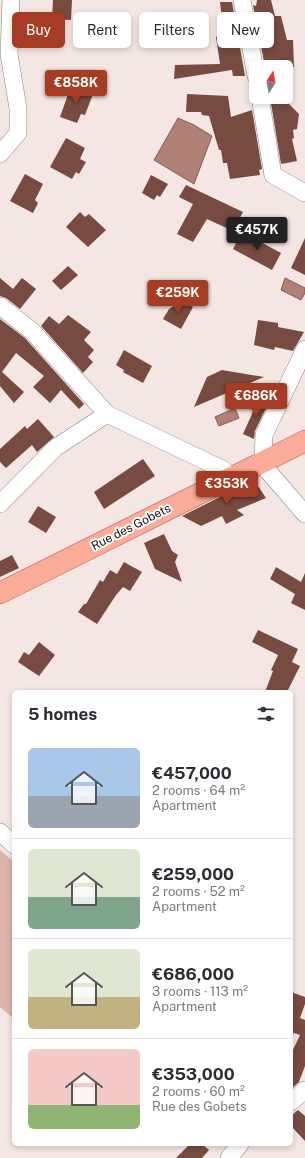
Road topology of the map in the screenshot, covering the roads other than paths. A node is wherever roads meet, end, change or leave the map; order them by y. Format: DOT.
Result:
graph roads {
  1 [pos="11,0"];
  2 [pos="242,0"];
  3 [pos="253,60"];
  4 [pos="261,104"];
  5 [pos="0,154"];
  6 [pos="305,193"];
  7 [pos="0,306"];
  8 [pos="305,349"];
  9 [pos="107,414"];
  10 [pos="305,441"];
  11 [pos="262,461"];
  12 [pos="229,478"];
  13 [pos="0,504"];
  14 [pos="305,514"];
  15 [pos="0,593"];
  16 [pos="0,832"];
  17 [pos="12,843"];
  18 [pos="305,1090"];
  19 [pos="293,1100"];
  20 [pos="238,1146"];
  21 [pos="229,1158"];
  1 -- 5 [label="street"];
  2 -- 3 [label="street"];
  4 -- 6 [label="street"];
  7 -- 9 [label="street"];
  8 -- 11 [label="street"];
  9 -- 12 [label="street"];
  9 -- 13 [label="street"];
  10 -- 11 [label="main road, Rue des Gobets"];
  11 -- 12 [label="main road, Rue des Gobets"];
  11 -- 14 [label="street"];
  12 -- 15 [label="main road, Rue des Gobets"];
  16 -- 17 [label="street"];
  18 -- 19 [label="street"];
  20 -- 21 [label="street"];
}
